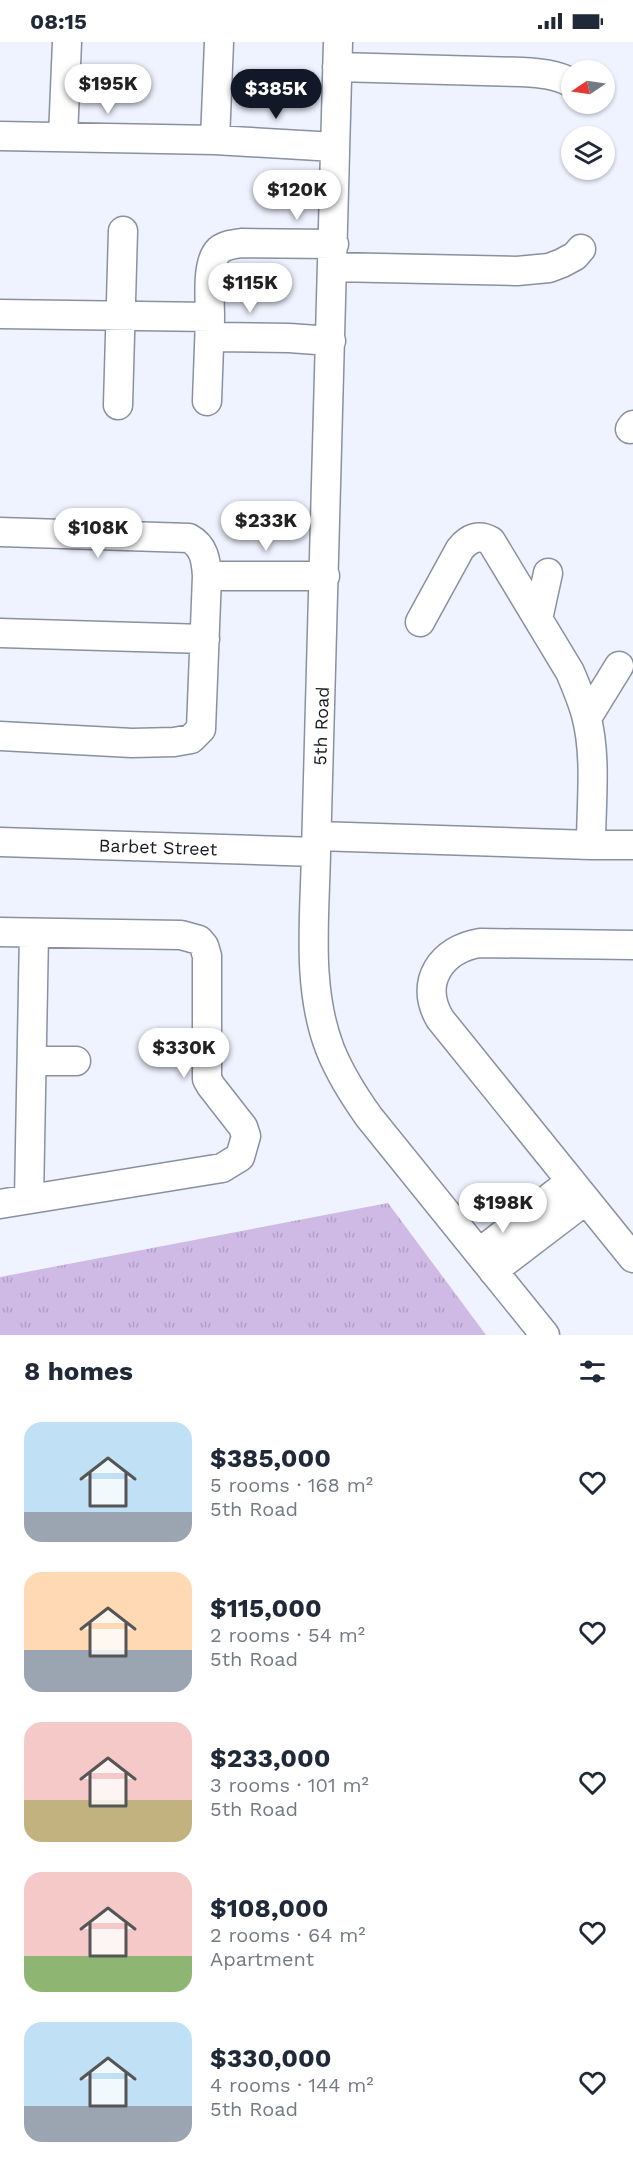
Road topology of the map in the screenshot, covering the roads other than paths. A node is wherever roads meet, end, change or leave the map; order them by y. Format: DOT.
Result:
graph roads {
  1 [pos="67,42"];
  2 [pos="219,42"];
  3 [pos="338,54"];
  4 [pos="561,78"];
  5 [pos="0,136"];
  6 [pos="63,137"];
  7 [pos="215,140"];
  8 [pos="335,147"];
  9 [pos="123,231"];
  10 [pos="581,249"];
  11 [pos="334,256"];
  12 [pos="0,314"];
  13 [pos="121,316"];
  14 [pos="210,327"];
  15 [pos="332,341"];
  16 [pos="207,401"];
  17 [pos="118,405"];
  18 [pos="0,532"];
  19 [pos="548,573"];
  20 [pos="207,576"];
  21 [pos="325,576"];
  22 [pos="538,619"];
  23 [pos="420,622"];
  24 [pos="0,633"];
  25 [pos="205,639"];
  26 [pos="619,666"];
  27 [pos="587,718"];
  28 [pos="0,736"];
  29 [pos="0,842"];
  30 [pos="317,844"];
  31 [pos="591,845"];
  32 [pos="633,845"];
  33 [pos="0,932"];
  34 [pos="34,933"];
  35 [pos="633,945"];
  36 [pos="32,1061"];
  37 [pos="76,1061"];
  38 [pos="578,1190"];
  39 [pos="29,1199"];
  40 [pos="0,1204"];
  41 [pos="633,1258"];
  42 [pos="486,1262"];
  43 [pos="544,1335"];
  1 -- 6 [label="street"];
  2 -- 7 [label="street"];
  3 -- 4 [label="street"];
  3 -- 8 [label="street, 5th Road"];
  5 -- 6 [label="street"];
  6 -- 7 [label="street"];
  7 -- 8 [label="street"];
  8 -- 11 [label="street, 5th Road"];
  9 -- 13 [label="street"];
  10 -- 11 [label="street"];
  11 -- 14 [label="street"];
  11 -- 15 [label="street, 5th Road"];
  12 -- 13 [label="street"];
  13 -- 14 [label="street"];
  13 -- 17 [label="street"];
  14 -- 15 [label="street"];
  14 -- 16 [label="street"];
  15 -- 21 [label="street, 5th Road"];
  18 -- 20 [label="street"];
  19 -- 22 [label="street"];
  20 -- 21 [label="street"];
  20 -- 25 [label="street"];
  21 -- 30 [label="street, 5th Road"];
  22 -- 23 [label="street"];
  22 -- 27 [label="street"];
  24 -- 25 [label="street"];
  25 -- 28 [label="street"];
  26 -- 27 [label="street"];
  27 -- 31 [label="street"];
  29 -- 30 [label="street, Barbet Street"];
  30 -- 31 [label="street, Barbet Street"];
  30 -- 42 [label="street, 5th Road"];
  31 -- 32 [label="street, Barbet Street"];
  33 -- 34 [label="street"];
  34 -- 36 [label="street"];
  34 -- 39 [label="street"];
  35 -- 38 [label="street"];
  36 -- 37 [label="street"];
  36 -- 39 [label="street"];
  38 -- 41 [label="street"];
  38 -- 42 [label="street"];
  39 -- 40 [label="street"];
  42 -- 43 [label="street, 5th Road"];
}
